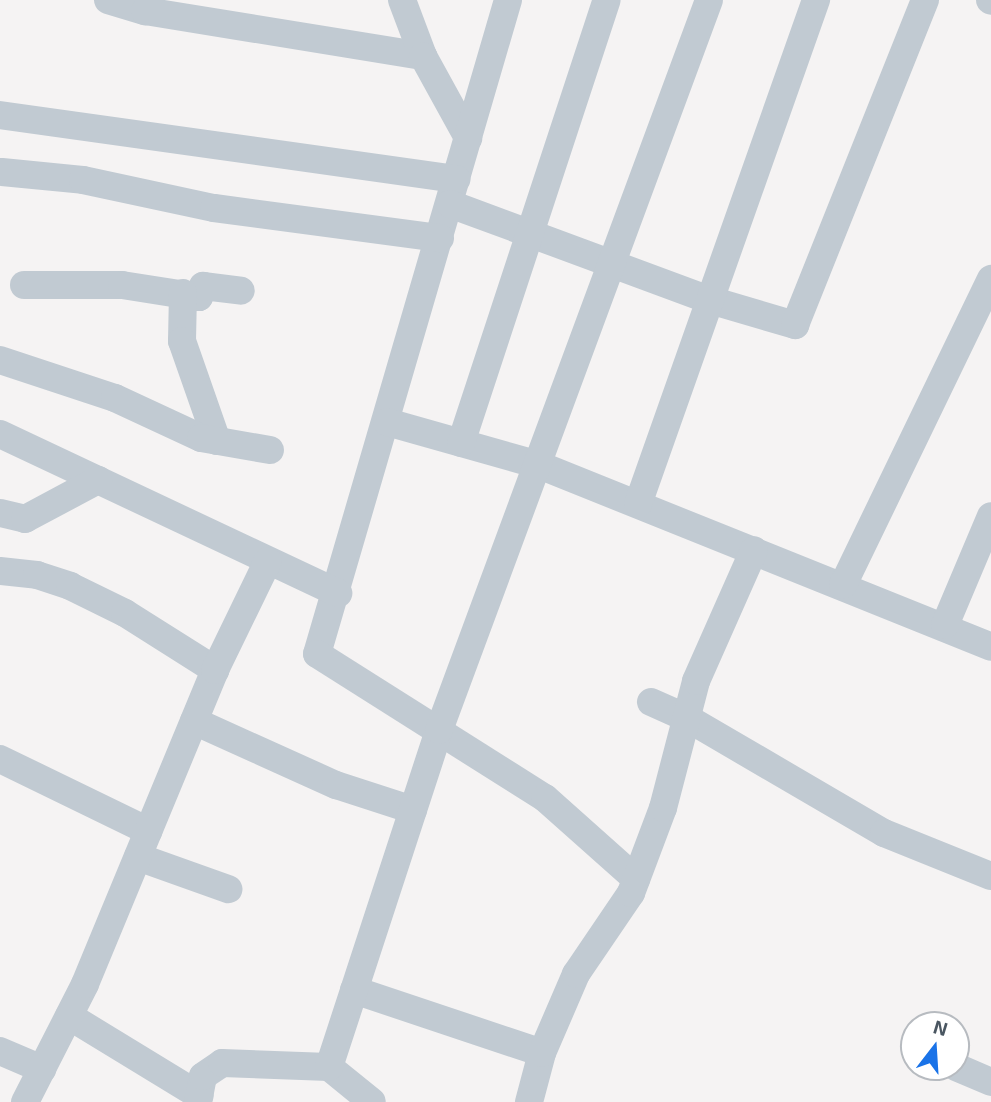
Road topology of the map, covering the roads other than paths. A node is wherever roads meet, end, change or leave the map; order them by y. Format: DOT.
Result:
graph roads {
  1 [pos="108,0"];
  2 [pos="402,0"];
  3 [pos="508,0"];
  4 [pos="607,0"];
  5 [pos="709,0"];
  6 [pos="816,0"];
  7 [pos="925,0"];
  8 [pos="423,56"];
  9 [pos="0,115"];
  10 [pos="467,138"];
  11 [pos="2,172"];
  12 [pos="454,191"];
  13 [pos="530,233"];
  14 [pos="440,239"];
  15 [pos="613,264"];
  16 [pos="991,279"];
  17 [pos="24,285"];
  18 [pos="241,291"];
  19 [pos="183,293"];
  20 [pos="710,300"];
  21 [pos="0,360"];
  22 [pos="387,422"];
  23 [pos="0,434"];
  24 [pos="217,441"];
  25 [pos="461,443"];
  26 [pos="270,450"];
  27 [pos="539,466"];
  28 [pos="98,480"];
  29 [pos="638,504"];
  30 [pos="0,513"];
  31 [pos="991,516"];
  32 [pos="754,550"];
  33 [pos="268,561"];
  34 [pos="0,571"];
  35 [pos="843,585"];
  36 [pos="338,593"];
  37 [pos="945,625"];
  38 [pos="991,647"];
  39 [pos="215,670"];
  40 [pos="650,702"];
  41 [pos="687,719"];
  42 [pos="194,721"];
  43 [pos="439,730"];
  44 [pos="0,759"];
  45 [pos="413,810"];
  46 [pos="143,844"];
  47 [pos="991,876"];
  48 [pos="636,878"];
  49 [pos="228,889"];
  50 [pos="354,990"];
  51 [pos="69,1016"];
  52 [pos="0,1051"];
  53 [pos="542,1053"];
  54 [pos="329,1067"];
  55 [pos="42,1069"];
  56 [pos="970,1073"];
  57 [pos="991,1082"];
  58 [pos="199,1099"];
  59 [pos="25,1102"];
  60 [pos="372,1102"];
  61 [pos="529,1102"];
  1 -- 8 [label="street"];
  2 -- 8 [label="street"];
  3 -- 10 [label="street"];
  4 -- 13 [label="street"];
  5 -- 15 [label="street"];
  6 -- 20 [label="street"];
  7 -- 20 [label="street"];
  8 -- 10 [label="street"];
  9 -- 12 [label="street"];
  10 -- 12 [label="street"];
  11 -- 14 [label="street"];
  12 -- 13 [label="street"];
  12 -- 14 [label="street"];
  13 -- 15 [label="street"];
  13 -- 25 [label="street"];
  14 -- 22 [label="street"];
  15 -- 20 [label="street"];
  15 -- 27 [label="street"];
  16 -- 35 [label="street"];
  17 -- 19 [label="street"];
  18 -- 19 [label="street"];
  19 -- 24 [label="street"];
  20 -- 29 [label="street"];
  21 -- 24 [label="street"];
  22 -- 25 [label="street"];
  22 -- 36 [label="street"];
  23 -- 28 [label="street"];
  24 -- 26 [label="street"];
  25 -- 27 [label="street"];
  27 -- 29 [label="street"];
  27 -- 43 [label="street"];
  28 -- 30 [label="street"];
  28 -- 33 [label="street"];
  29 -- 32 [label="street"];
  31 -- 37 [label="street"];
  32 -- 35 [label="street"];
  32 -- 41 [label="street"];
  33 -- 36 [label="street"];
  33 -- 39 [label="street"];
  34 -- 39 [label="street"];
  35 -- 37 [label="street"];
  36 -- 43 [label="street"];
  37 -- 38 [label="street"];
  39 -- 42 [label="street"];
  40 -- 41 [label="street"];
  41 -- 47 [label="street"];
  41 -- 48 [label="street"];
  42 -- 45 [label="street"];
  42 -- 46 [label="street"];
  43 -- 45 [label="street"];
  43 -- 48 [label="street"];
  44 -- 46 [label="street"];
  45 -- 50 [label="street"];
  46 -- 49 [label="street"];
  46 -- 51 [label="street"];
  48 -- 53 [label="street"];
  50 -- 53 [label="street"];
  50 -- 54 [label="street"];
  51 -- 55 [label="street"];
  51 -- 58 [label="street"];
  52 -- 55 [label="street"];
  53 -- 61 [label="street"];
  54 -- 58 [label="street"];
  54 -- 60 [label="street"];
  55 -- 59 [label="street"];
  56 -- 57 [label="street"];
}
